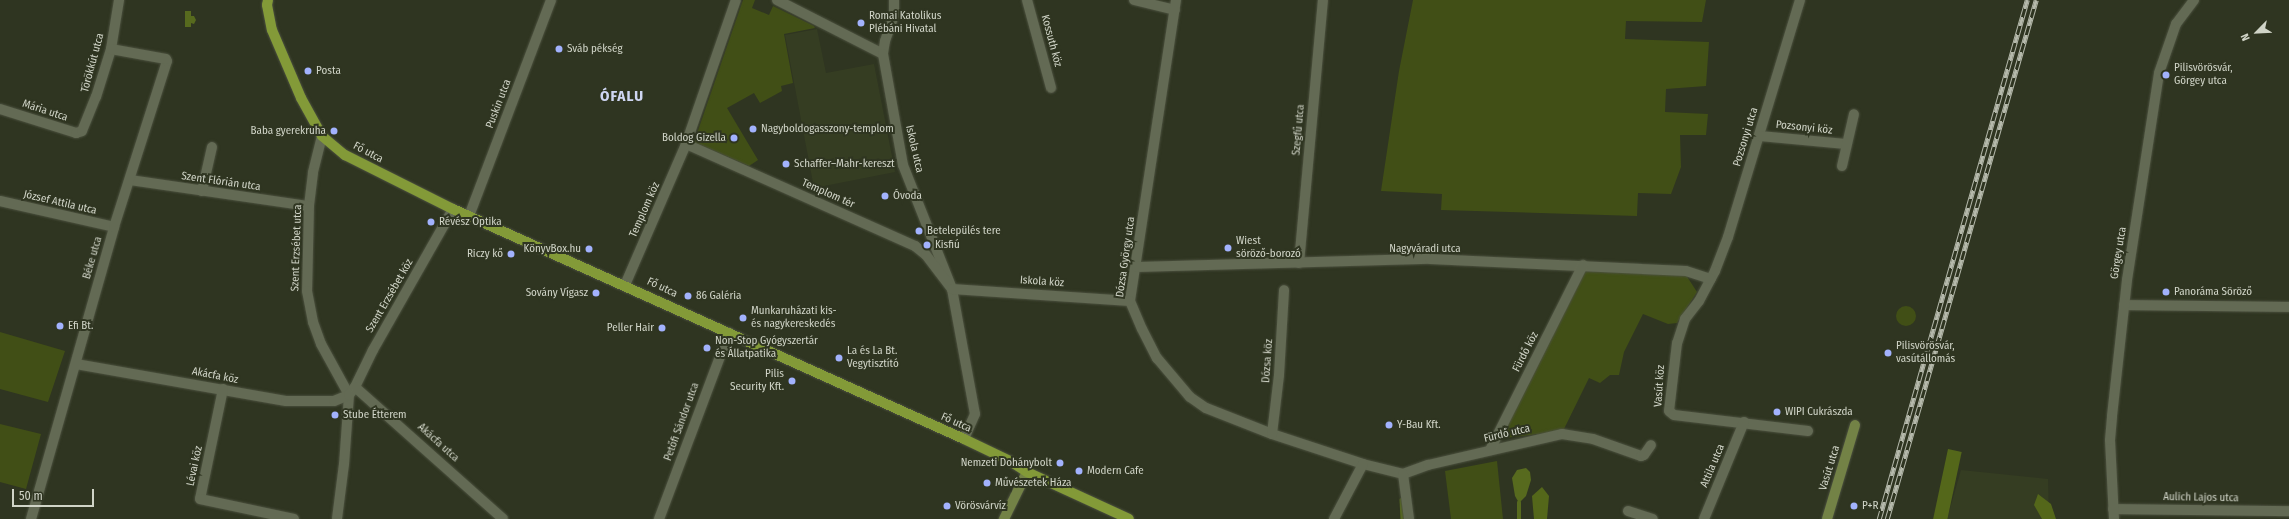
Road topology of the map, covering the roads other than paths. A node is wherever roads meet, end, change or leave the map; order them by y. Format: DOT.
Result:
graph roads {
  1 [pos="119,0"];
  2 [pos="551,0"];
  3 [pos="736,0"];
  4 [pos="777,0"];
  5 [pos="894,0"];
  6 [pos="1027,0"];
  7 [pos="1134,0"];
  8 [pos="1323,0"];
  9 [pos="1800,0"];
  10 [pos="2194,0"];
  11 [pos="267,2"];
  12 [pos="794,3"];
  13 [pos="1176,5"];
  14 [pos="111,49"];
  15 [pos="883,54"];
  16 [pos="1051,88"];
  17 [pos="0,109"];
  18 [pos="1854,114"];
  19 [pos="82,131"];
  20 [pos="322,136"];
  21 [pos="1760,136"];
  22 [pos="686,144"];
  23 [pos="1846,144"];
  24 [pos="212,147"];
  25 [pos="1842,166"];
  26 [pos="130,180"];
  27 [pos="202,192"];
  28 [pos="0,201"];
  29 [pos="309,206"];
  30 [pos="453,209"];
  31 [pos="469,216"];
  32 [pos="114,228"];
  33 [pos="1299,262"];
  34 [pos="1583,265"];
  35 [pos="1137,267"];
  36 [pos="1711,279"];
  37 [pos="625,285"];
  38 [pos="952,289"];
  39 [pos="1284,290"];
  40 [pos="1130,300"];
  41 [pos="2124,304"];
  42 [pos="2289,306"];
  43 [pos="729,333"];
  44 [pos="76,364"];
  45 [pos="355,387"];
  46 [pos="223,389"];
  47 [pos="349,395"];
  48 [pos="1744,422"];
  49 [pos="1855,425"];
  50 [pos="1808,430"];
  51 [pos="1272,434"];
  52 [pos="964,439"];
  53 [pos="1651,445"];
  54 [pos="1490,450"];
  55 [pos="1363,464"];
  56 [pos="1027,472"];
  57 [pos="1403,474"];
  58 [pos="1628,511"];
  59 [pos="2289,512"];
  60 [pos="247,514"];
  61 [pos="2113,514"];
  62 [pos="31,519"];
  63 [pos="294,519"];
  64 [pos="337,519"];
  65 [pos="503,519"];
  66 [pos="659,519"];
  67 [pos="1004,519"];
  68 [pos="1129,519"];
  69 [pos="1334,519"];
  70 [pos="1409,519"];
  71 [pos="1653,519"];
  72 [pos="1704,519"];
  73 [pos="1827,519"];
  1 -- 14 [label="street, Törökkút utca"];
  2 -- 31 [label="street, Puskin utca"];
  3 -- 22 [label="street"];
  4 -- 12 [label="street"];
  5 -- 15 [label="street, Iskola utca"];
  6 -- 16 [label="street, Kossuth köz"];
  7 -- 13 [label="street"];
  8 -- 33 [label="street, Szegfű utca"];
  9 -- 21 [label="street, Pozsonyi utca"];
  10 -- 41 [label="street, Görgey utca"];
  11 -- 20 [label="main road, Fő utca"];
  12 -- 15 [label="street"];
  13 -- 35 [label="street, Dózsa György utca"];
  14 -- 19 [label="street, Törökkút utca"];
  14 -- 26 [label="street, Béke utca"];
  15 -- 38 [label="street, Iskola utca"];
  17 -- 19 [label="street, Mária utca"];
  18 -- 23 [label="street, Pozsonyi köz"];
  20 -- 29 [label="street, Szent Erzsébet utca"];
  20 -- 30 [label="main road, Fő utca"];
  21 -- 23 [label="street, Pozsonyi köz"];
  21 -- 36 [label="street, Pozsonyi utca"];
  22 -- 37 [label="street, Templom köz"];
  22 -- 38 [label="street, Templom tér"];
  23 -- 25 [label="street, Pozsonyi köz"];
  24 -- 27 [label="street"];
  26 -- 27 [label="street, Szent Flórián utca"];
  26 -- 32 [label="street, Béke utca"];
  27 -- 29 [label="street, Szent Flórián utca"];
  28 -- 32 [label="street, József Attila utca"];
  29 -- 47 [label="street, Szent Erzsébet utca"];
  30 -- 31 [label="main road, Fő utca"];
  30 -- 45 [label="street, Szent Erzsébet köz"];
  31 -- 37 [label="main road, Fő utca"];
  32 -- 44 [label="street, Béke utca"];
  33 -- 34 [label="street, Nagyváradi utca"];
  33 -- 35 [label="street, Nagyváradi utca"];
  34 -- 36 [label="street, Nagyváradi utca"];
  34 -- 54 [label="street, Fürdő köz"];
  35 -- 40 [label="street, Dózsa György utca"];
  36 -- 48 [label="street, Vasút köz"];
  37 -- 43 [label="main road, Fő utca"];
  38 -- 40 [label="street, Iskola köz"];
  38 -- 52 [label="street, Iskola utca"];
  39 -- 51 [label="street, Dózsa köz"];
  40 -- 51 [label="street, Dózsa György utca"];
  41 -- 42 [label="street"];
  41 -- 61 [label="street, Görgey utca"];
  43 -- 52 [label="main road, Fő utca"];
  43 -- 66 [label="street, Petőfi Sándor utca"];
  44 -- 46 [label="street, Akácfa köz"];
  44 -- 62 [label="street, Béke utca"];
  45 -- 47 [label="street, Szent Erzsébet köz"];
  45 -- 65 [label="street, Akácfa utca"];
  46 -- 47 [label="street, Akácfa köz"];
  46 -- 60 [label="street, Lévai köz"];
  47 -- 64 [label="street"];
  48 -- 50 [label="street, Vasút köz"];
  48 -- 72 [label="street, Attila utca"];
  49 -- 73 [label="street, Vasút utca"];
  51 -- 55 [label="street, Dózsa György utca"];
  52 -- 56 [label="main road, Fő utca"];
  53 -- 54 [label="street, Fürdő utca"];
  54 -- 57 [label="street, Fürdő utca"];
  55 -- 57 [label="street"];
  55 -- 69 [label="street"];
  56 -- 67 [label="street"];
  56 -- 68 [label="main road, Fő utca"];
  57 -- 70 [label="street"];
  58 -- 71 [label="street"];
  59 -- 61 [label="street, Aulich Lajos utca"];
  60 -- 63 [label="street"];
}
